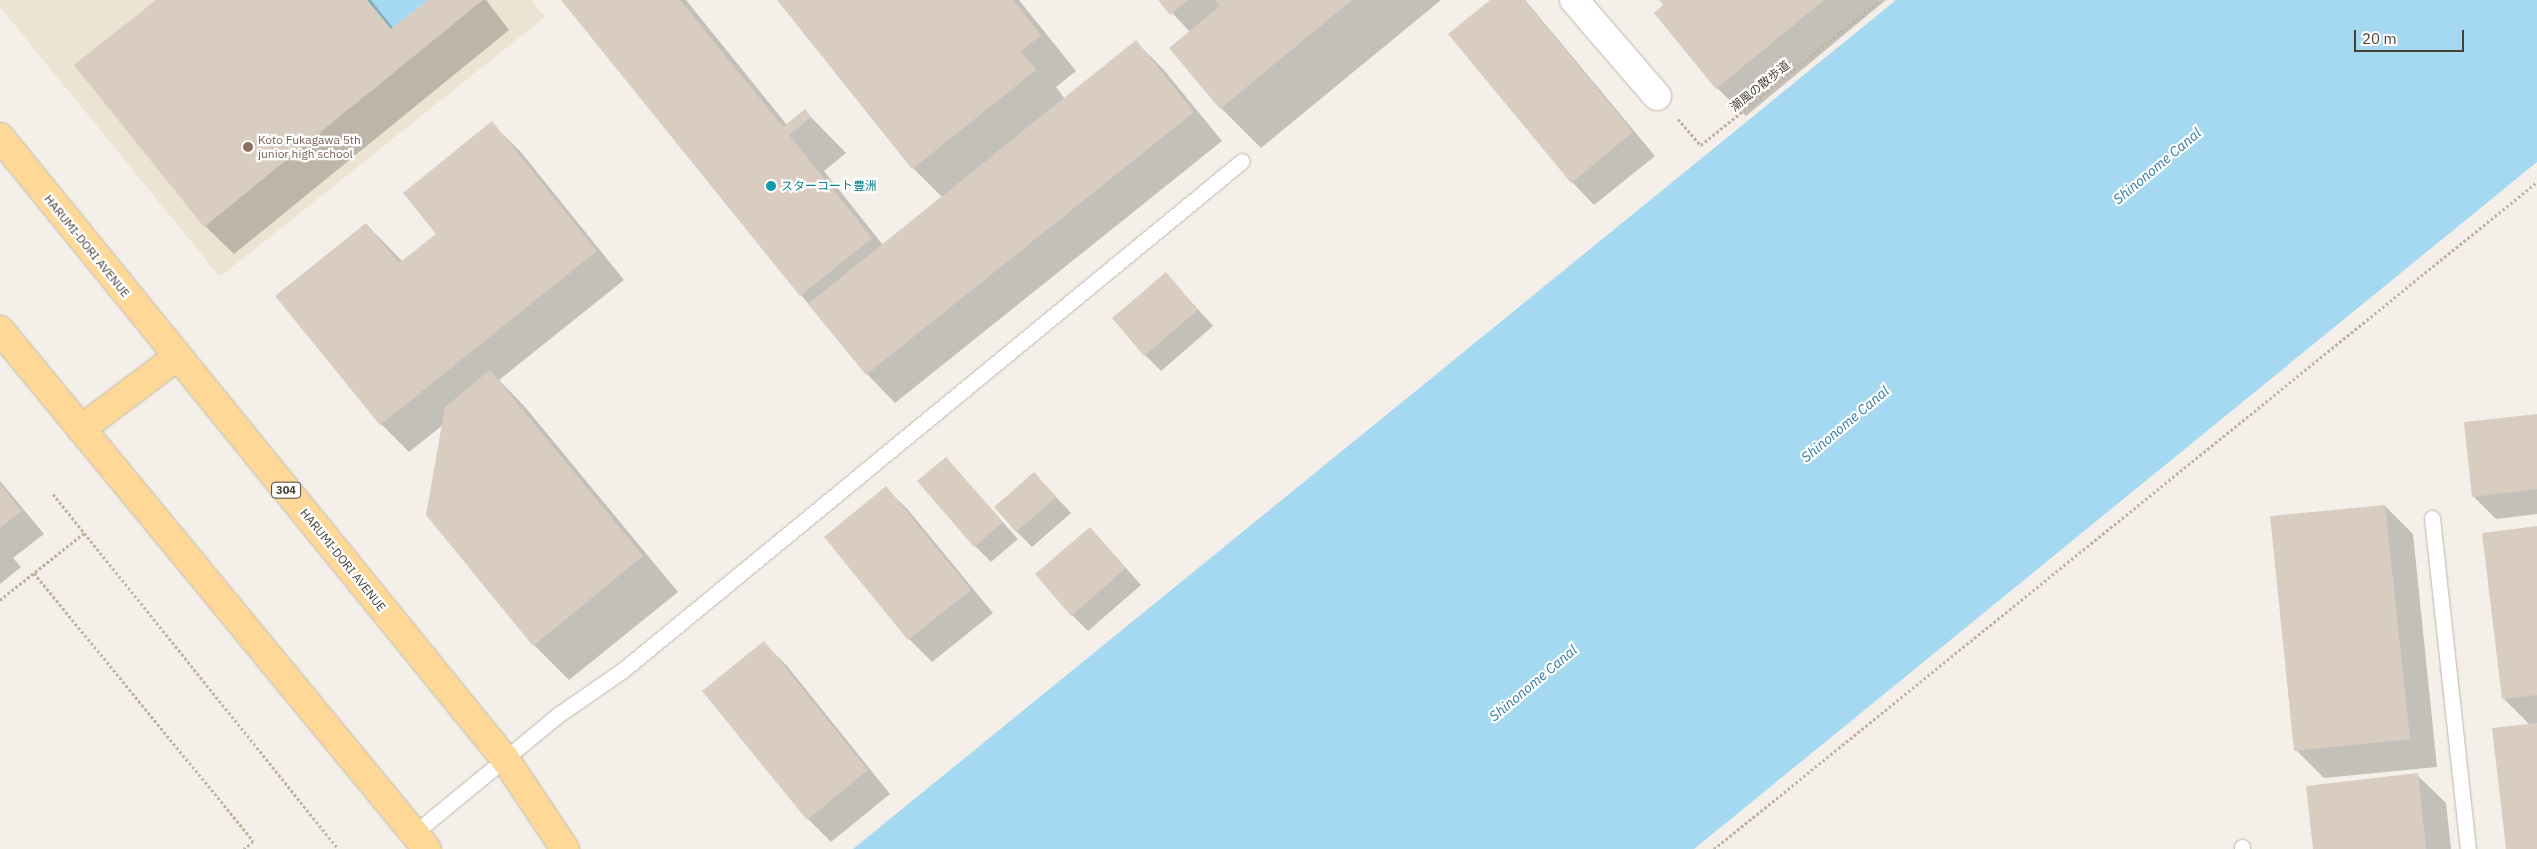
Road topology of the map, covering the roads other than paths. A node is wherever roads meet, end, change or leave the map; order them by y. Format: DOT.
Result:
graph roads {
  1 [pos="1574,0"];
  2 [pos="1657,96"];
  3 [pos="0,137"];
  4 [pos="1242,161"];
  5 [pos="0,330"];
  6 [pos="177,358"];
  7 [pos="81,429"];
  8 [pos="2432,518"];
  9 [pos="504,758"];
  10 [pos="420,842"];
  11 [pos="564,849"];
  12 [pos="2468,849"];
  1 -- 2 [label="street"];
  3 -- 6 [label="main road, HARUMI-DORI AVENUE / 304"];
  4 -- 9 [label="lane"];
  5 -- 7 [label="main road"];
  6 -- 7 [label="main road"];
  6 -- 9 [label="main road, HARUMI-DORI AVENUE / 304"];
  7 -- 10 [label="main road"];
  8 -- 12 [label="lane"];
  9 -- 10 [label="lane"];
  9 -- 11 [label="main road, HARUMI-DORI AVENUE / 304"];
}
